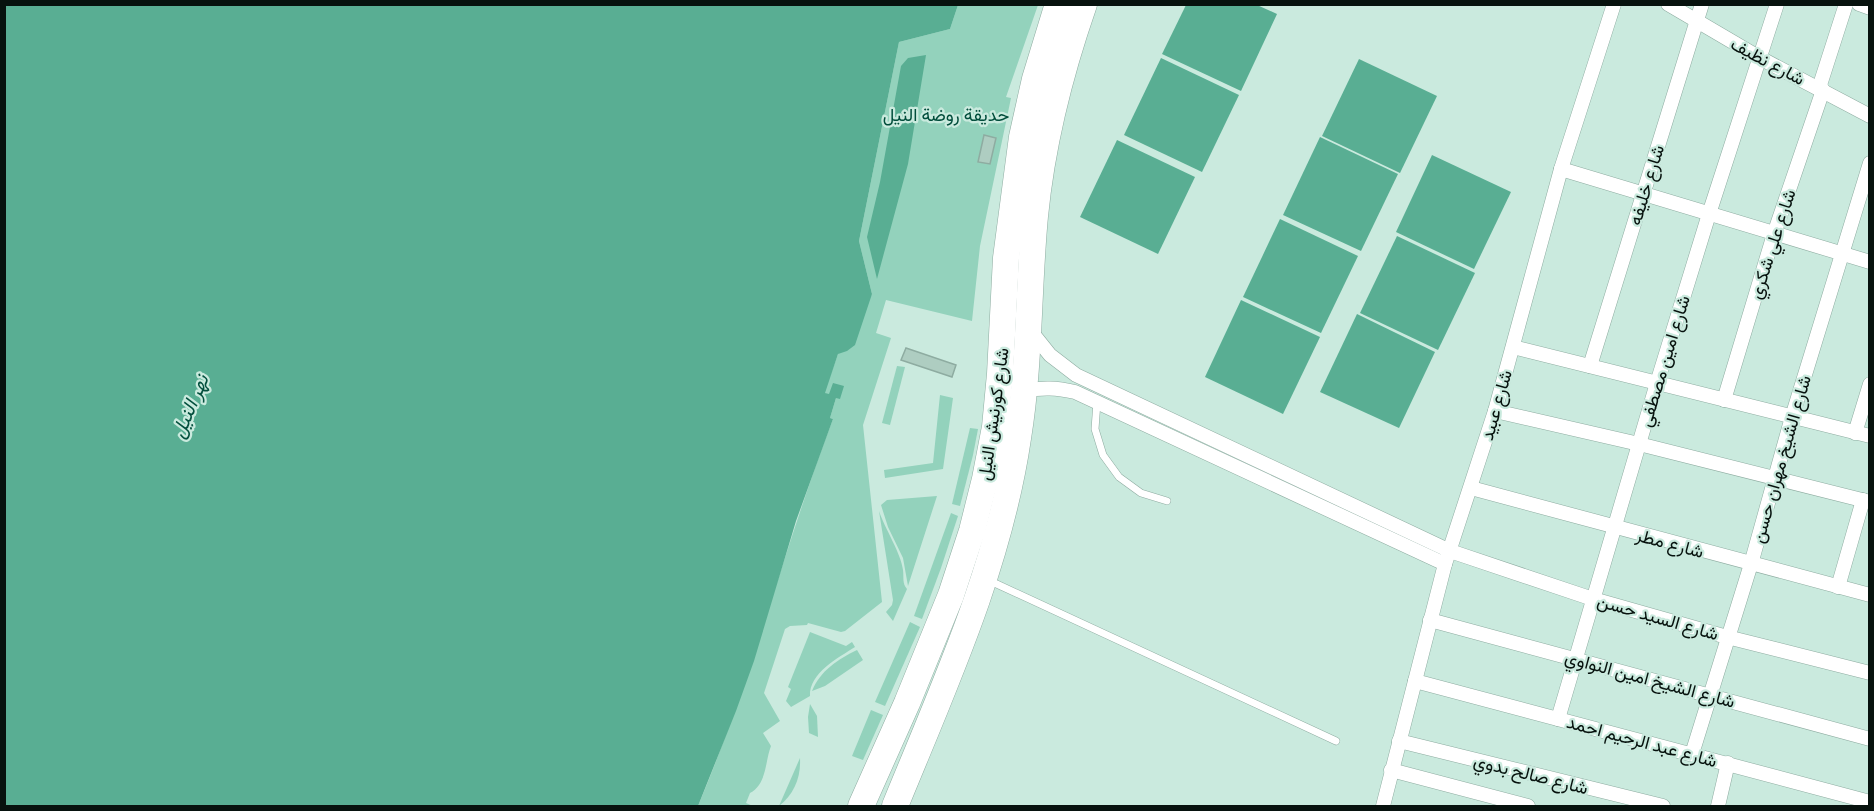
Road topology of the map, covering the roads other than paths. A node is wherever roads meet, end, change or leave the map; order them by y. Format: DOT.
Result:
graph roads {
  1 [pos="1058,4"];
  2 [pos="1084,4"];
  3 [pos="1614,4"];
  4 [pos="1668,4"];
  5 [pos="1702,4"];
  6 [pos="1777,4"];
  7 [pos="1846,4"];
  8 [pos="1859,4"];
  9 [pos="1869,8"];
  10 [pos="1696,21"];
  11 [pos="1760,58"];
  12 [pos="1821,89"];
  13 [pos="1869,116"];
  14 [pos="1869,163"];
  15 [pos="1561,169"];
  16 [pos="1643,194"];
  17 [pos="1709,214"];
  18 [pos="1774,234"];
  19 [pos="1841,254"];
  20 [pos="1869,262"];
  21 [pos="1029,329"];
  22 [pos="1513,347"];
  23 [pos="1590,366"];
  24 [pos="1657,383"];
  25 [pos="1869,384"];
  26 [pos="1024,391"];
  27 [pos="1724,400"];
  28 [pos="1097,402"];
  29 [pos="1495,411"];
  30 [pos="1792,417"];
  31 [pos="1855,433"];
  32 [pos="1869,436"];
  33 [pos="1639,444"];
  34 [pos="1776,478"];
  35 [pos="1471,488"];
  36 [pos="1167,501"];
  37 [pos="1866,501"];
  38 [pos="1615,528"];
  39 [pos="1448,558"];
  40 [pos="1751,564"];
  41 [pos="985,579"];
  42 [pos="1838,587"];
  43 [pos="1869,595"];
  44 [pos="1593,599"];
  45 [pos="1430,620"];
  46 [pos="1727,637"];
  47 [pos="1574,659"];
  48 [pos="1869,673"];
  49 [pos="1415,681"];
  50 [pos="1710,696"];
  51 [pos="1558,719"];
  52 [pos="1869,739"];
  53 [pos="1336,741"];
  54 [pos="1399,741"];
  55 [pos="1692,754"];
  56 [pos="1728,763"];
  57 [pos="1391,770"];
  58 [pos="1869,802"];
  59 [pos="861,807"];
  60 [pos="896,807"];
  61 [pos="1383,807"];
  62 [pos="1528,807"];
  63 [pos="1663,807"];
  64 [pos="1718,807"];
  1 -- 59 [label="highway, شارع كورنيش النيل"];
  2 -- 21 [label="highway, شارع كورنيش النيل"];
  3 -- 15 [label="street, شارع عبيد"];
  4 -- 10 [label="street, شارع نظيف"];
  5 -- 10 [label="street, شارع خليفه"];
  6 -- 11 [label="street, شارع امين مصطفي"];
  7 -- 12 [label="street, شارع علي شكري"];
  8 -- 9 [label="street"];
  10 -- 11 [label="street, شارع نظيف"];
  10 -- 16 [label="street, شارع خليفه"];
  11 -- 12 [label="street, شارع نظيف"];
  11 -- 17 [label="street, شارع امين مصطفي"];
  12 -- 13 [label="street, شارع نظيف"];
  12 -- 18 [label="street, شارع علي شكري"];
  14 -- 19 [label="street, شارع الشيخ مهران حسن"];
  15 -- 16 [label="street"];
  15 -- 22 [label="street, شارع عبيد"];
  16 -- 17 [label="street"];
  16 -- 23 [label="street, شارع خليفه"];
  17 -- 18 [label="street"];
  17 -- 24 [label="street, شارع امين مصطفي"];
  18 -- 19 [label="street"];
  18 -- 27 [label="street, شارع علي شكري"];
  19 -- 20 [label="street"];
  19 -- 30 [label="street, شارع الشيخ مهران حسن"];
  21 -- 26 [label="highway, شارع كورنيش النيل"];
  21 -- 39 [label="street"];
  22 -- 23 [label="street"];
  22 -- 29 [label="street, شارع عبيد"];
  23 -- 24 [label="street"];
  24 -- 27 [label="street"];
  24 -- 33 [label="street, شارع امين مصطفي"];
  25 -- 31 [label="street"];
  26 -- 28 [label="street"];
  26 -- 41 [label="highway, شارع كورنيش النيل"];
  27 -- 30 [label="street"];
  28 -- 36 [label="lane"];
  28 -- 39 [label="street"];
  29 -- 33 [label="street"];
  29 -- 35 [label="street, شارع عبيد"];
  30 -- 31 [label="street"];
  30 -- 34 [label="street, شارع الشيخ مهران حسن"];
  31 -- 32 [label="street"];
  33 -- 34 [label="street"];
  33 -- 38 [label="street, شارع امين مصطفي"];
  34 -- 37 [label="street"];
  34 -- 40 [label="street, شارع الشيخ مهران حسن"];
  35 -- 38 [label="street, شارع مطر"];
  35 -- 39 [label="street, شارع عبيد"];
  37 -- 42 [label="street"];
  38 -- 40 [label="street, شارع مطر"];
  38 -- 44 [label="street, شارع امين مصطفي"];
  39 -- 44 [label="street, شارع السيد حسن"];
  39 -- 45 [label="street, شارع عبيد"];
  40 -- 42 [label="street, شارع مطر"];
  40 -- 46 [label="street, شارع الشيخ مهران حسن"];
  41 -- 53 [label="lane"];
  41 -- 60 [label="highway, شارع كورنيش النيل"];
  42 -- 43 [label="street, شارع مطر"];
  44 -- 46 [label="street, شارع السيد حسن"];
  44 -- 47 [label="street, شارع امين مصطفي"];
  45 -- 47 [label="street, شارع الشيخ امين النواوي"];
  45 -- 49 [label="street, شارع عبيد"];
  46 -- 48 [label="street, شارع السيد حسن"];
  46 -- 50 [label="street, شارع الشيخ مهران حسن"];
  47 -- 50 [label="street, شارع الشيخ امين النواوي"];
  47 -- 51 [label="street, شارع امين مصطفي"];
  49 -- 51 [label="street, شارع عبد الرحيم احمد"];
  49 -- 54 [label="street, شارع عبيد"];
  50 -- 52 [label="street, شارع الشيخ امين النواوي"];
  50 -- 55 [label="street, شارع الشيخ مهران حسن"];
  51 -- 55 [label="street, شارع عبد الرحيم احمد"];
  54 -- 57 [label="street, شارع عبيد"];
  54 -- 63 [label="street, شارع صالح بدوي"];
  55 -- 56 [label="street, شارع عبد الرحيم احمد"];
  56 -- 58 [label="street, شارع عبد الرحيم احمد"];
  56 -- 64 [label="street"];
  57 -- 61 [label="street, شارع عبيد"];
  57 -- 62 [label="street"];
}
